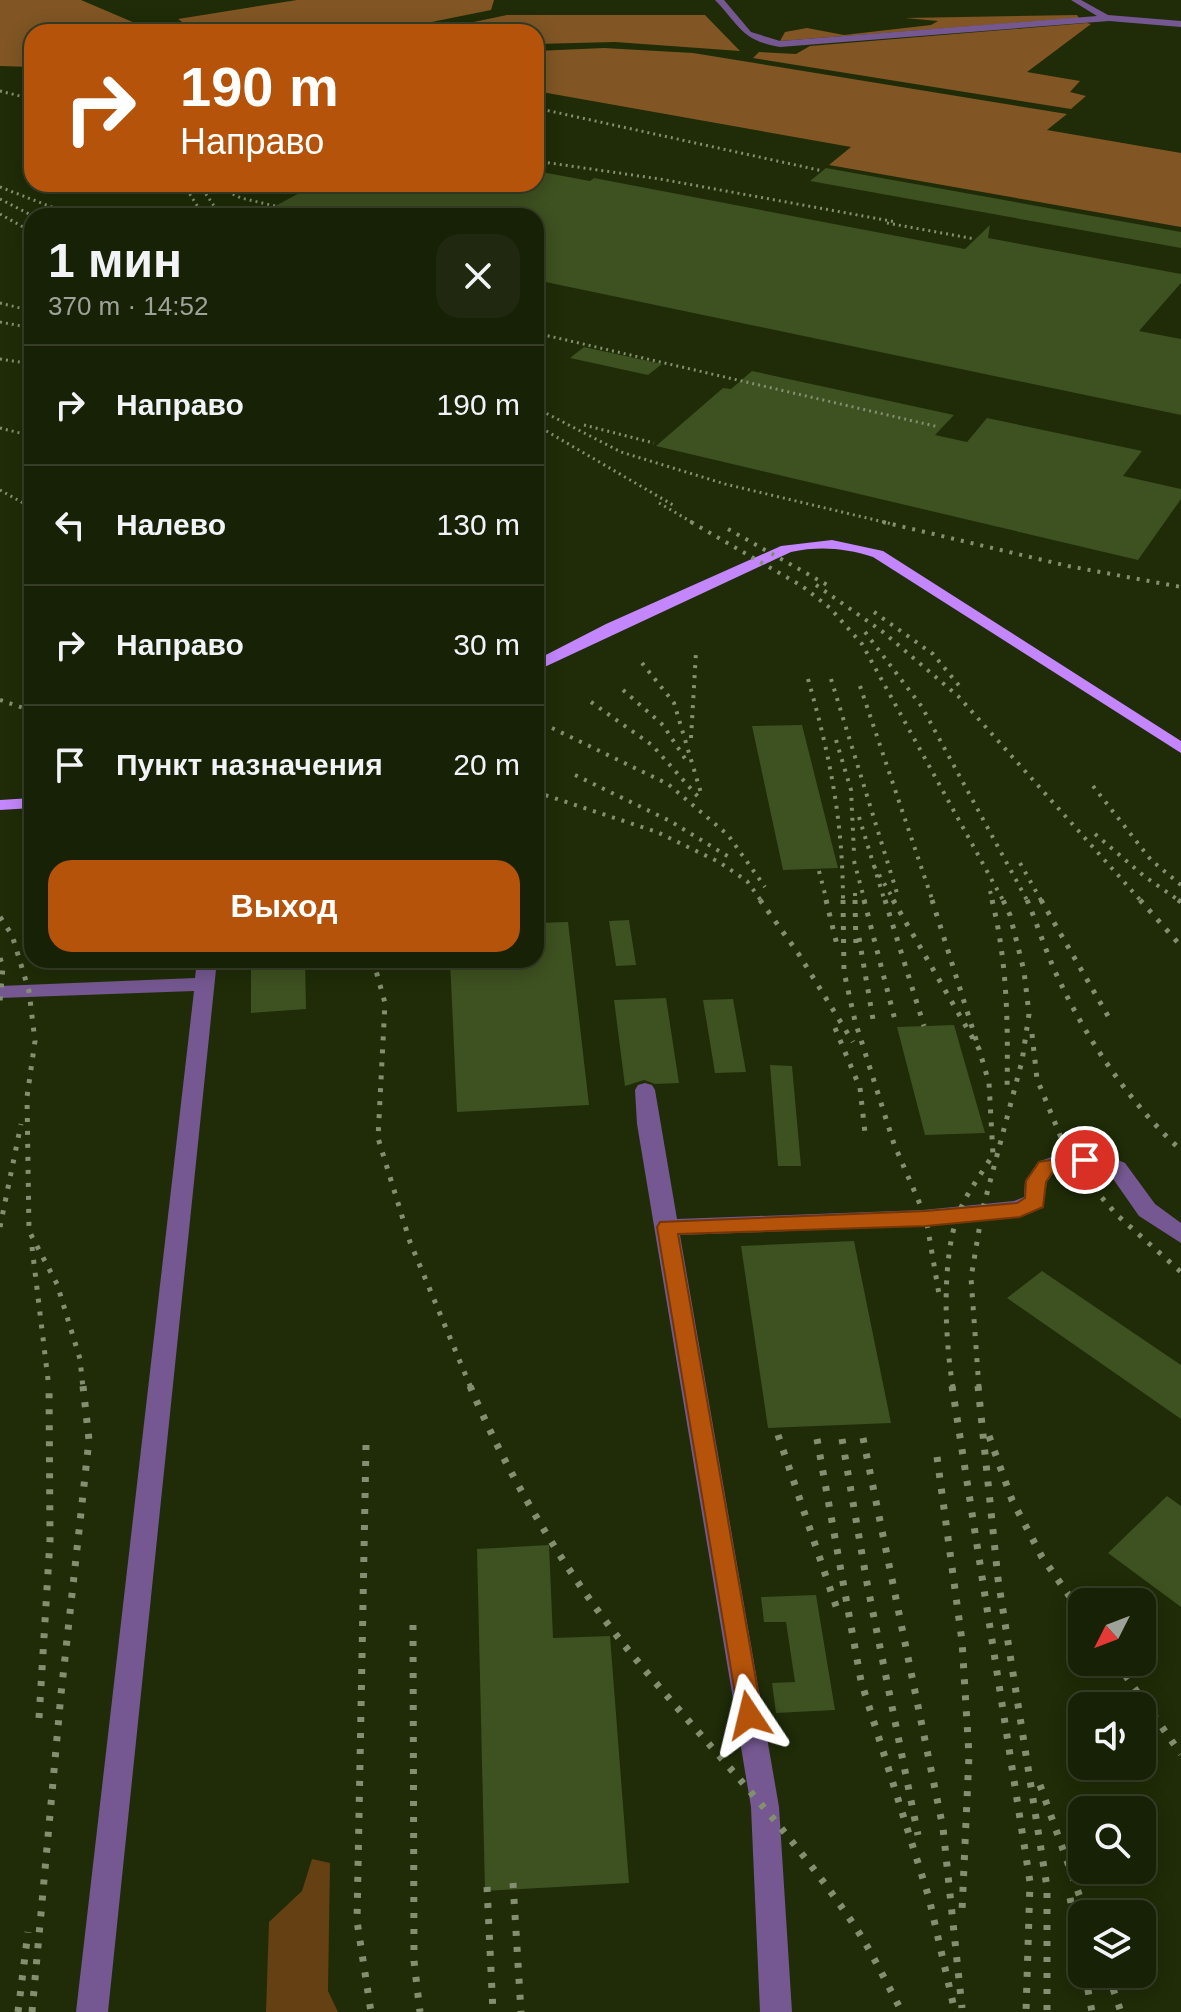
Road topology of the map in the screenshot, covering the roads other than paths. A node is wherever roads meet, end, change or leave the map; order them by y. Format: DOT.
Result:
graph roads {
  1 [pos="719,0"];
  2 [pos="1075,0"];
  3 [pos="1109,18"];
  4 [pos="1181,24"];
  5 [pos="544,662"];
  6 [pos="1181,748"];
  7 [pos="24,804"];
  8 [pos="0,805"];
  9 [pos="205,972"];
  10 [pos="0,992"];
  11 [pos="645,1090"];
  12 [pos="667,1227"];
  13 [pos="1181,1235"];
  14 [pos="92,2012"];
  15 [pos="776,2012"];
  1 -- 3 [label="street"];
  2 -- 3 [label="street"];
  3 -- 4 [label="street"];
  5 -- 6 [label="main road"];
  7 -- 8 [label="main road"];
  9 -- 10 [label="street"];
  9 -- 14 [label="street"];
  11 -- 12 [label="street"];
  12 -- 13 [label="street"];
  12 -- 15 [label="street"];
}
